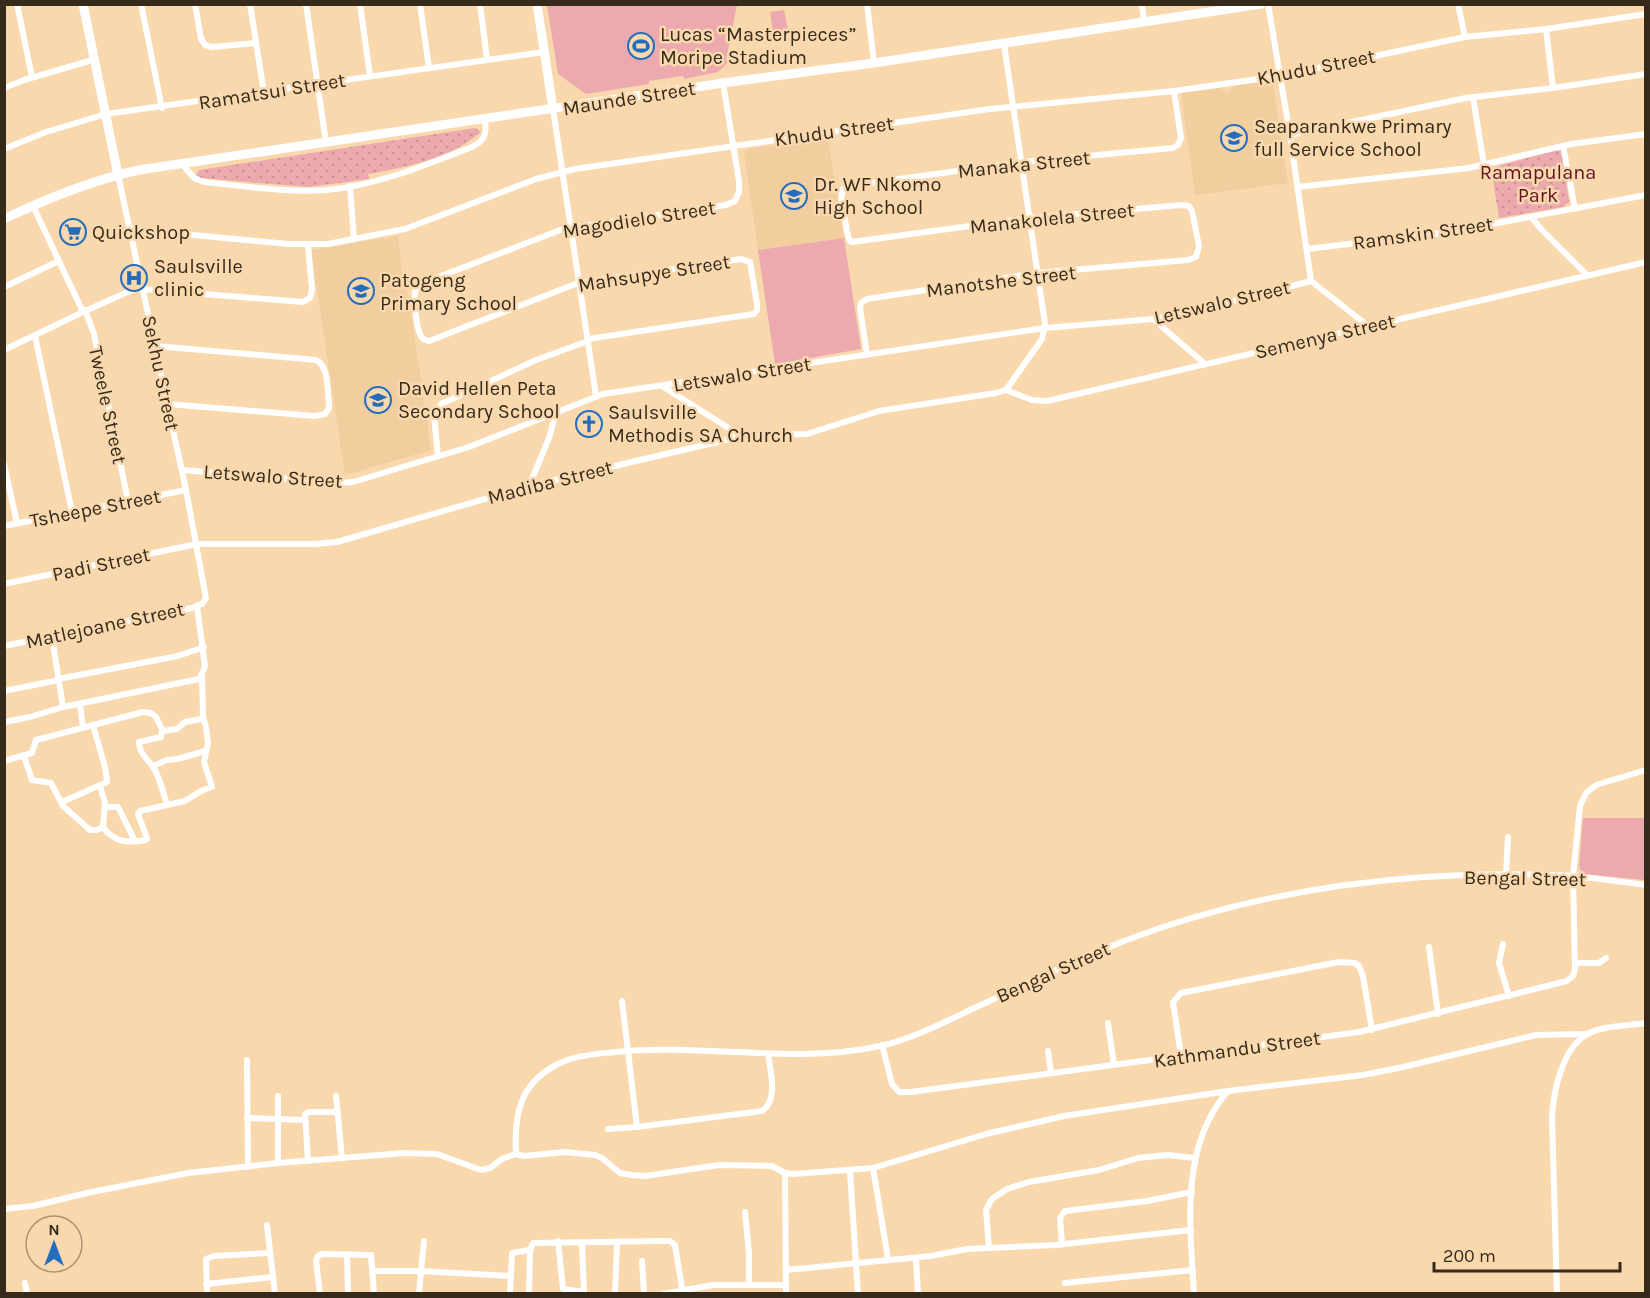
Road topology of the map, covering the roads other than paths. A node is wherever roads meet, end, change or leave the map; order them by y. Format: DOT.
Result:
graph roads {
  1 [pos="17,4"];
  2 [pos="83,4"];
  3 [pos="141,4"];
  4 [pos="195,4"];
  5 [pos="250,4"];
  6 [pos="306,4"];
  7 [pos="360,4"];
  8 [pos="420,4"];
  9 [pos="480,4"];
  10 [pos="537,4"];
  11 [pos="867,4"];
  12 [pos="1142,4"];
  13 [pos="1261,4"];
  14 [pos="1268,4"];
  15 [pos="1458,4"];
  16 [pos="1646,14"];
  17 [pos="1144,22"];
  18 [pos="1546,29"];
  19 [pos="1465,37"];
  20 [pos="256,43"];
  21 [pos="1004,44"];
  22 [pos="544,52"];
  23 [pos="96,59"];
  24 [pos="487,59"];
  25 [pos="874,63"];
  26 [pos="429,68"];
  27 [pos="1646,74"];
  28 [pos="370,76"];
  29 [pos="1280,76"];
  30 [pos="32,78"];
  31 [pos="723,83"];
  32 [pos="318,85"];
  33 [pos="4,88"];
  34 [pos="1554,88"];
  35 [pos="1174,91"];
  36 [pos="264,93"];
  37 [pos="1473,97"];
  38 [pos="1014,106"];
  39 [pos="162,108"];
  40 [pos="553,109"];
  41 [pos="106,114"];
  42 [pos="485,119"];
  43 [pos="1646,134"];
  44 [pos="1290,135"];
  45 [pos="326,143"];
  46 [pos="733,145"];
  47 [pos="1563,146"];
  48 [pos="4,149"];
  49 [pos="1021,162"];
  50 [pos="182,164"];
  51 [pos="1484,165"];
  52 [pos="563,171"];
  53 [pos="118,175"];
  54 [pos="350,186"];
  55 [pos="1297,187"];
  56 [pos="1646,195"];
  57 [pos="33,206"];
  58 [pos="1575,208"];
  59 [pos="844,216"];
  60 [pos="1531,217"];
  61 [pos="1029,218"];
  62 [pos="4,219"];
  63 [pos="571,227"];
  64 [pos="130,229"];
  65 [pos="354,239"];
  66 [pos="308,245"];
  67 [pos="1307,249"];
  68 [pos="1194,259"];
  69 [pos="59,261"];
  70 [pos="1646,262"];
  71 [pos="1038,273"];
  72 [pos="1587,275"];
  73 [pos="1311,281"];
  74 [pos="579,283"];
  75 [pos="4,287"];
  76 [pos="142,287"];
  77 [pos="84,311"];
  78 [pos="417,317"];
  79 [pos="1153,319"];
  80 [pos="1368,326"];
  81 [pos="1045,328"];
  82 [pos="35,336"];
  83 [pos="588,340"];
  84 [pos="155,346"];
  85 [pos="4,350"];
  86 [pos="867,355"];
  87 [pos="1205,364"];
  88 [pos="662,386"];
  89 [pos="1006,390"];
  90 [pos="596,396"];
  91 [pos="167,404"];
  92 [pos="556,413"];
  93 [pos="739,437"];
  94 [pos="438,456"];
  95 [pos="4,464"];
  96 [pos="182,470"];
  97 [pos="529,486"];
  98 [pos="186,490"];
  99 [pos="128,501"];
  100 [pos="72,512"];
  101 [pos="17,524"];
  102 [pos="4,526"];
  103 [pos="197,544"];
  104 [pos="4,584"];
  105 [pos="205,601"];
  106 [pos="197,606"];
  107 [pos="51,637"];
  108 [pos="4,646"];
  109 [pos="204,647"];
  110 [pos="202,676"];
  111 [pos="59,680"];
  112 [pos="4,691"];
  113 [pos="80,704"];
  114 [pos="63,706"];
  115 [pos="203,717"];
  116 [pos="4,722"];
  117 [pos="93,725"];
  118 [pos="83,727"];
  119 [pos="162,730"];
  120 [pos="206,751"];
  121 [pos="24,756"];
  122 [pos="4,761"];
  123 [pos="153,766"];
  124 [pos="1646,770"];
  125 [pos="100,786"];
  126 [pos="62,802"];
  127 [pos="167,804"];
  128 [pos="106,807"];
  129 [pos="138,814"];
  130 [pos="123,815"];
  131 [pos="103,827"];
  132 [pos="1508,837"];
  133 [pos="135,841"];
  134 [pos="1506,876"];
  135 [pos="1573,876"];
  136 [pos="1646,885"];
  137 [pos="1503,944"];
  138 [pos="1429,947"];
  139 [pos="1606,958"];
  140 [pos="1575,963"];
  141 [pos="1509,996"];
  142 [pos="622,1001"];
  143 [pos="1438,1014"];
  144 [pos="1108,1023"];
  145 [pos="1646,1023"];
  146 [pos="1372,1030"];
  147 [pos="1586,1034"];
  148 [pos="882,1045"];
  149 [pos="628,1051"];
  150 [pos="1048,1051"];
  151 [pos="768,1053"];
  152 [pos="1181,1056"];
  153 [pos="247,1060"];
  154 [pos="1114,1065"];
  155 [pos="1051,1073"];
  156 [pos="1228,1091"];
  157 [pos="278,1096"];
  158 [pos="336,1096"];
  159 [pos="337,1112"];
  160 [pos="247,1118"];
  161 [pos="278,1119"];
  162 [pos="305,1120"];
  163 [pos="637,1127"];
  164 [pos="608,1129"];
  165 [pos="516,1154"];
  166 [pos="342,1158"];
  167 [pos="1195,1158"];
  168 [pos="308,1161"];
  169 [pos="278,1163"];
  170 [pos="248,1167"];
  171 [pos="873,1168"];
  172 [pos="850,1171"];
  173 [pos="785,1173"];
  174 [pos="1191,1192"];
  175 [pos="4,1209"];
  176 [pos="745,1212"];
  177 [pos="267,1225"];
  178 [pos="1191,1230"];
  179 [pos="424,1241"];
  180 [pos="558,1241"];
  181 [pos="582,1242"];
  182 [pos="617,1243"];
  183 [pos="1062,1244"];
  184 [pos="989,1248"];
  185 [pos="530,1250"];
  186 [pos="270,1253"];
  187 [pos="347,1254"];
  188 [pos="916,1258"];
  189 [pos="888,1259"];
  190 [pos="642,1261"];
  191 [pos="856,1262"];
  192 [pos="786,1270"];
  193 [pos="1193,1270"];
  194 [pos="373,1271"];
  195 [pos="421,1271"];
  196 [pos="510,1276"];
  197 [pos="273,1277"];
  198 [pos="25,1283"];
  199 [pos="1065,1283"];
  200 [pos="206,1284"];
  201 [pos="749,1285"];
  202 [pos="786,1285"];
  203 [pos="683,1291"];
  204 [pos="584,1292"];
  205 [pos="27,1293"];
  206 [pos="207,1293"];
  207 [pos="275,1293"];
  208 [pos="320,1293"];
  209 [pos="348,1293"];
  210 [pos="374,1293"];
  211 [pos="419,1293"];
  212 [pos="510,1293"];
  213 [pos="529,1293"];
  214 [pos="615,1293"];
  215 [pos="644,1293"];
  216 [pos="663,1293"];
  217 [pos="786,1293"];
  218 [pos="858,1293"];
  219 [pos="918,1293"];
  220 [pos="1194,1293"];
  221 [pos="1557,1293"];
  1 -- 30 [label="street"];
  2 -- 23 [label="street, Sekhu Street"];
  3 -- 39 [label="street"];
  4 -- 20 [label="street"];
  5 -- 20 [label="street"];
  6 -- 32 [label="street"];
  7 -- 28 [label="street"];
  8 -- 26 [label="street"];
  9 -- 24 [label="street"];
  10 -- 22 [label="street"];
  11 -- 25 [label="street"];
  12 -- 17 [label="street"];
  13 -- 17 [label="street, Maunde Street"];
  14 -- 29 [label="street"];
  15 -- 19 [label="street"];
  16 -- 18 [label="street, Khudu Street"];
  17 -- 21 [label="street, Maunde Street"];
  18 -- 19 [label="street, Khudu Street"];
  18 -- 34 [label="street"];
  19 -- 29 [label="street, Khudu Street"];
  20 -- 36 [label="street"];
  21 -- 25 [label="street, Maunde Street"];
  21 -- 38 [label="street"];
  22 -- 24 [label="street, Ramatsui Street"];
  22 -- 40 [label="street"];
  23 -- 30 [label="street"];
  23 -- 41 [label="street, Sekhu Street"];
  24 -- 26 [label="street, Ramatsui Street"];
  25 -- 31 [label="street, Maunde Street"];
  26 -- 28 [label="street, Ramatsui Street"];
  27 -- 34 [label="street"];
  28 -- 32 [label="street, Ramatsui Street"];
  29 -- 35 [label="street, Khudu Street"];
  29 -- 44 [label="street"];
  30 -- 33 [label="street"];
  31 -- 40 [label="street, Maunde Street"];
  31 -- 46 [label="street"];
  32 -- 36 [label="street, Ramatsui Street"];
  32 -- 45 [label="street"];
  34 -- 37 [label="street"];
  35 -- 38 [label="street, Khudu Street"];
  35 -- 49 [label="street, Manaka Street"];
  36 -- 39 [label="street, Ramatsui Street"];
  37 -- 44 [label="street"];
  37 -- 51 [label="street"];
  38 -- 46 [label="street, Khudu Street"];
  38 -- 49 [label="street"];
  39 -- 41 [label="street, Ramatsui Street"];
  40 -- 42 [label="street, Maunde Street"];
  40 -- 52 [label="street"];
  41 -- 48 [label="street, Ramatsui Street"];
  41 -- 53 [label="street, Sekhu Street"];
  42 -- 45 [label="street, Maunde Street"];
  42 -- 54 [label="street"];
  43 -- 47 [label="street"];
  44 -- 55 [label="street"];
  45 -- 50 [label="street, Maunde Street"];
  46 -- 52 [label="street, Khudu Street"];
  46 -- 63 [label="street, Magodielo Street"];
  47 -- 51 [label="street"];
  47 -- 58 [label="street"];
  49 -- 59 [label="street, Manaka Street"];
  49 -- 61 [label="street"];
  50 -- 53 [label="street, Maunde Street"];
  50 -- 54 [label="street"];
  51 -- 55 [label="street"];
  52 -- 63 [label="street"];
  52 -- 65 [label="street, Khudu Street"];
  53 -- 57 [label="street, Maunde Street"];
  53 -- 64 [label="street, Sekhu Street"];
  54 -- 65 [label="street"];
  55 -- 67 [label="street"];
  56 -- 58 [label="street, Ramskin Street"];
  57 -- 62 [label="street, Maunde Street"];
  57 -- 69 [label="street, Tweele Street"];
  58 -- 60 [label="street, Ramskin Street"];
  59 -- 61 [label="street, Manakolela Street"];
  60 -- 67 [label="street, Ramskin Street"];
  60 -- 72 [label="street"];
  61 -- 68 [label="street, Manakolela Street"];
  61 -- 71 [label="street"];
  63 -- 74 [label="street"];
  63 -- 78 [label="street, Magodielo Street"];
  64 -- 66 [label="street, Khudu Street"];
  64 -- 76 [label="street, Sekhu Street"];
  65 -- 66 [label="street, Khudu Street"];
  66 -- 76 [label="street"];
  67 -- 73 [label="street"];
  68 -- 71 [label="street, Manotshe Street"];
  69 -- 75 [label="street"];
  69 -- 77 [label="street, Tweele Street"];
  70 -- 72 [label="street, Semenya Street"];
  71 -- 81 [label="street"];
  71 -- 86 [label="street, Manotshe Street"];
  72 -- 80 [label="street, Semenya Street"];
  73 -- 79 [label="street, Letswalo Street"];
  73 -- 80 [label="street"];
  74 -- 78 [label="street, Mahsupye Street"];
  74 -- 83 [label="street"];
  74 -- 83 [label="street, Mahsupye Street"];
  76 -- 77 [label="street"];
  76 -- 84 [label="street, Sekhu Street"];
  77 -- 82 [label="street"];
  77 -- 99 [label="street, Tweele Street"];
  79 -- 81 [label="street, Letswalo Street"];
  79 -- 87 [label="street"];
  80 -- 87 [label="street, Semenya Street"];
  81 -- 86 [label="street, Letswalo Street"];
  81 -- 89 [label="street"];
  82 -- 85 [label="street"];
  82 -- 100 [label="street"];
  83 -- 90 [label="street"];
  83 -- 94 [label="street"];
  84 -- 91 [label="street, Sekhu Street"];
  84 -- 91 [label="street"];
  86 -- 88 [label="street, Letswalo Street"];
  87 -- 89 [label="street, Semenya Street"];
  88 -- 90 [label="street, Letswalo Street"];
  88 -- 93 [label="street"];
  89 -- 93 [label="street, Madiba Street"];
  90 -- 92 [label="street, Letswalo Street"];
  91 -- 96 [label="street, Sekhu Street"];
  92 -- 94 [label="street, Letswalo Street"];
  92 -- 97 [label="street"];
  93 -- 97 [label="street, Madiba Street"];
  94 -- 96 [label="street, Letswalo Street"];
  95 -- 101 [label="street"];
  96 -- 98 [label="street, Sekhu Street"];
  97 -- 103 [label="street, Madiba Street"];
  98 -- 99 [label="street, Tsheepe Street"];
  98 -- 103 [label="street, Sekhu Street"];
  99 -- 100 [label="street, Tsheepe Street"];
  100 -- 101 [label="street, Tsheepe Street"];
  101 -- 102 [label="street, Tsheepe Street"];
  103 -- 104 [label="street, Padi Street"];
  103 -- 105 [label="street, Sekhu Street"];
  105 -- 106 [label="street, Matlejoane Street"];
  106 -- 107 [label="street, Matlejoane Street"];
  106 -- 109 [label="street"];
  107 -- 108 [label="street, Matlejoane Street"];
  107 -- 111 [label="street"];
  109 -- 110 [label="street"];
  109 -- 111 [label="street"];
  110 -- 113 [label="street"];
  110 -- 115 [label="street"];
  111 -- 112 [label="street"];
  111 -- 114 [label="street"];
  113 -- 114 [label="street"];
  113 -- 118 [label="street"];
  114 -- 116 [label="street"];
  115 -- 119 [label="street"];
  115 -- 120 [label="street"];
  117 -- 118 [label="street"];
  117 -- 119 [label="street"];
  117 -- 125 [label="street"];
  118 -- 121 [label="street"];
  119 -- 123 [label="street"];
  120 -- 123 [label="street"];
  120 -- 127 [label="street"];
  121 -- 122 [label="street"];
  121 -- 126 [label="street"];
  123 -- 127 [label="street"];
  124 -- 135 [label="street"];
  125 -- 126 [label="street"];
  125 -- 128 [label="street"];
  126 -- 131 [label="street"];
  127 -- 129 [label="street"];
  128 -- 130 [label="street"];
  128 -- 131 [label="street"];
  129 -- 130 [label="street"];
  129 -- 133 [label="street"];
  130 -- 133 [label="street"];
  131 -- 133 [label="street"];
  132 -- 134 [label="street"];
  134 -- 135 [label="street, Bengal Street"];
  134 -- 148 [label="street, Bengal Street"];
  135 -- 136 [label="street, Bengal Street"];
  135 -- 140 [label="street"];
  137 -- 141 [label="street"];
  138 -- 143 [label="street"];
  139 -- 140 [label="street"];
  140 -- 141 [label="street, Kathmandu Street"];
  141 -- 143 [label="street, Kathmandu Street"];
  142 -- 149 [label="street"];
  143 -- 146 [label="street, Kathmandu Street"];
  144 -- 154 [label="street"];
  145 -- 147 [label="street"];
  146 -- 152 [label="street, Kathmandu Street"];
  146 -- 152 [label="street"];
  147 -- 156 [label="street"];
  147 -- 221 [label="street"];
  148 -- 151 [label="street, Bengal Street"];
  148 -- 155 [label="street, Kathmandu Street"];
  149 -- 151 [label="street, Bengal Street"];
  149 -- 163 [label="street"];
  149 -- 165 [label="street, Bengal Street"];
  150 -- 155 [label="street"];
  151 -- 163 [label="street"];
  152 -- 154 [label="street, Kathmandu Street"];
  153 -- 160 [label="street"];
  154 -- 155 [label="street, Kathmandu Street"];
  156 -- 167 [label="street"];
  156 -- 171 [label="street"];
  157 -- 161 [label="street"];
  158 -- 159 [label="street"];
  159 -- 162 [label="street"];
  159 -- 166 [label="street"];
  160 -- 161 [label="street"];
  160 -- 170 [label="street"];
  161 -- 162 [label="street"];
  161 -- 169 [label="street"];
  162 -- 168 [label="street"];
  163 -- 164 [label="street"];
  165 -- 166 [label="street"];
  165 -- 173 [label="street"];
  166 -- 168 [label="street"];
  167 -- 174 [label="street"];
  167 -- 184 [label="street"];
  168 -- 169 [label="street"];
  169 -- 170 [label="street"];
  170 -- 175 [label="street"];
  171 -- 172 [label="street"];
  171 -- 189 [label="street"];
  172 -- 173 [label="street"];
  172 -- 191 [label="street"];
  173 -- 192 [label="street"];
  174 -- 178 [label="street"];
  174 -- 183 [label="street"];
  176 -- 201 [label="street"];
  177 -- 186 [label="street"];
  178 -- 183 [label="street"];
  178 -- 193 [label="street"];
  179 -- 195 [label="street"];
  180 -- 181 [label="street"];
  180 -- 185 [label="street"];
  180 -- 204 [label="street"];
  181 -- 182 [label="street"];
  181 -- 204 [label="street"];
  182 -- 203 [label="street"];
  182 -- 214 [label="street"];
  183 -- 184 [label="street"];
  184 -- 188 [label="street"];
  185 -- 196 [label="street"];
  185 -- 213 [label="street"];
  186 -- 197 [label="street"];
  186 -- 200 [label="street"];
  187 -- 194 [label="street"];
  187 -- 208 [label="street"];
  187 -- 209 [label="street"];
  188 -- 189 [label="street"];
  188 -- 219 [label="street"];
  189 -- 191 [label="street"];
  190 -- 215 [label="street"];
  191 -- 192 [label="street"];
  191 -- 218 [label="street"];
  192 -- 202 [label="street"];
  193 -- 199 [label="street"];
  193 -- 220 [label="street"];
  194 -- 195 [label="street"];
  194 -- 210 [label="street"];
  195 -- 196 [label="street"];
  195 -- 211 [label="street"];
  196 -- 212 [label="street"];
  197 -- 200 [label="street"];
  197 -- 207 [label="street"];
  198 -- 205 [label="street"];
  200 -- 206 [label="street"];
  201 -- 202 [label="street"];
  201 -- 203 [label="street"];
  202 -- 217 [label="street"];
  203 -- 216 [label="street"];
}
